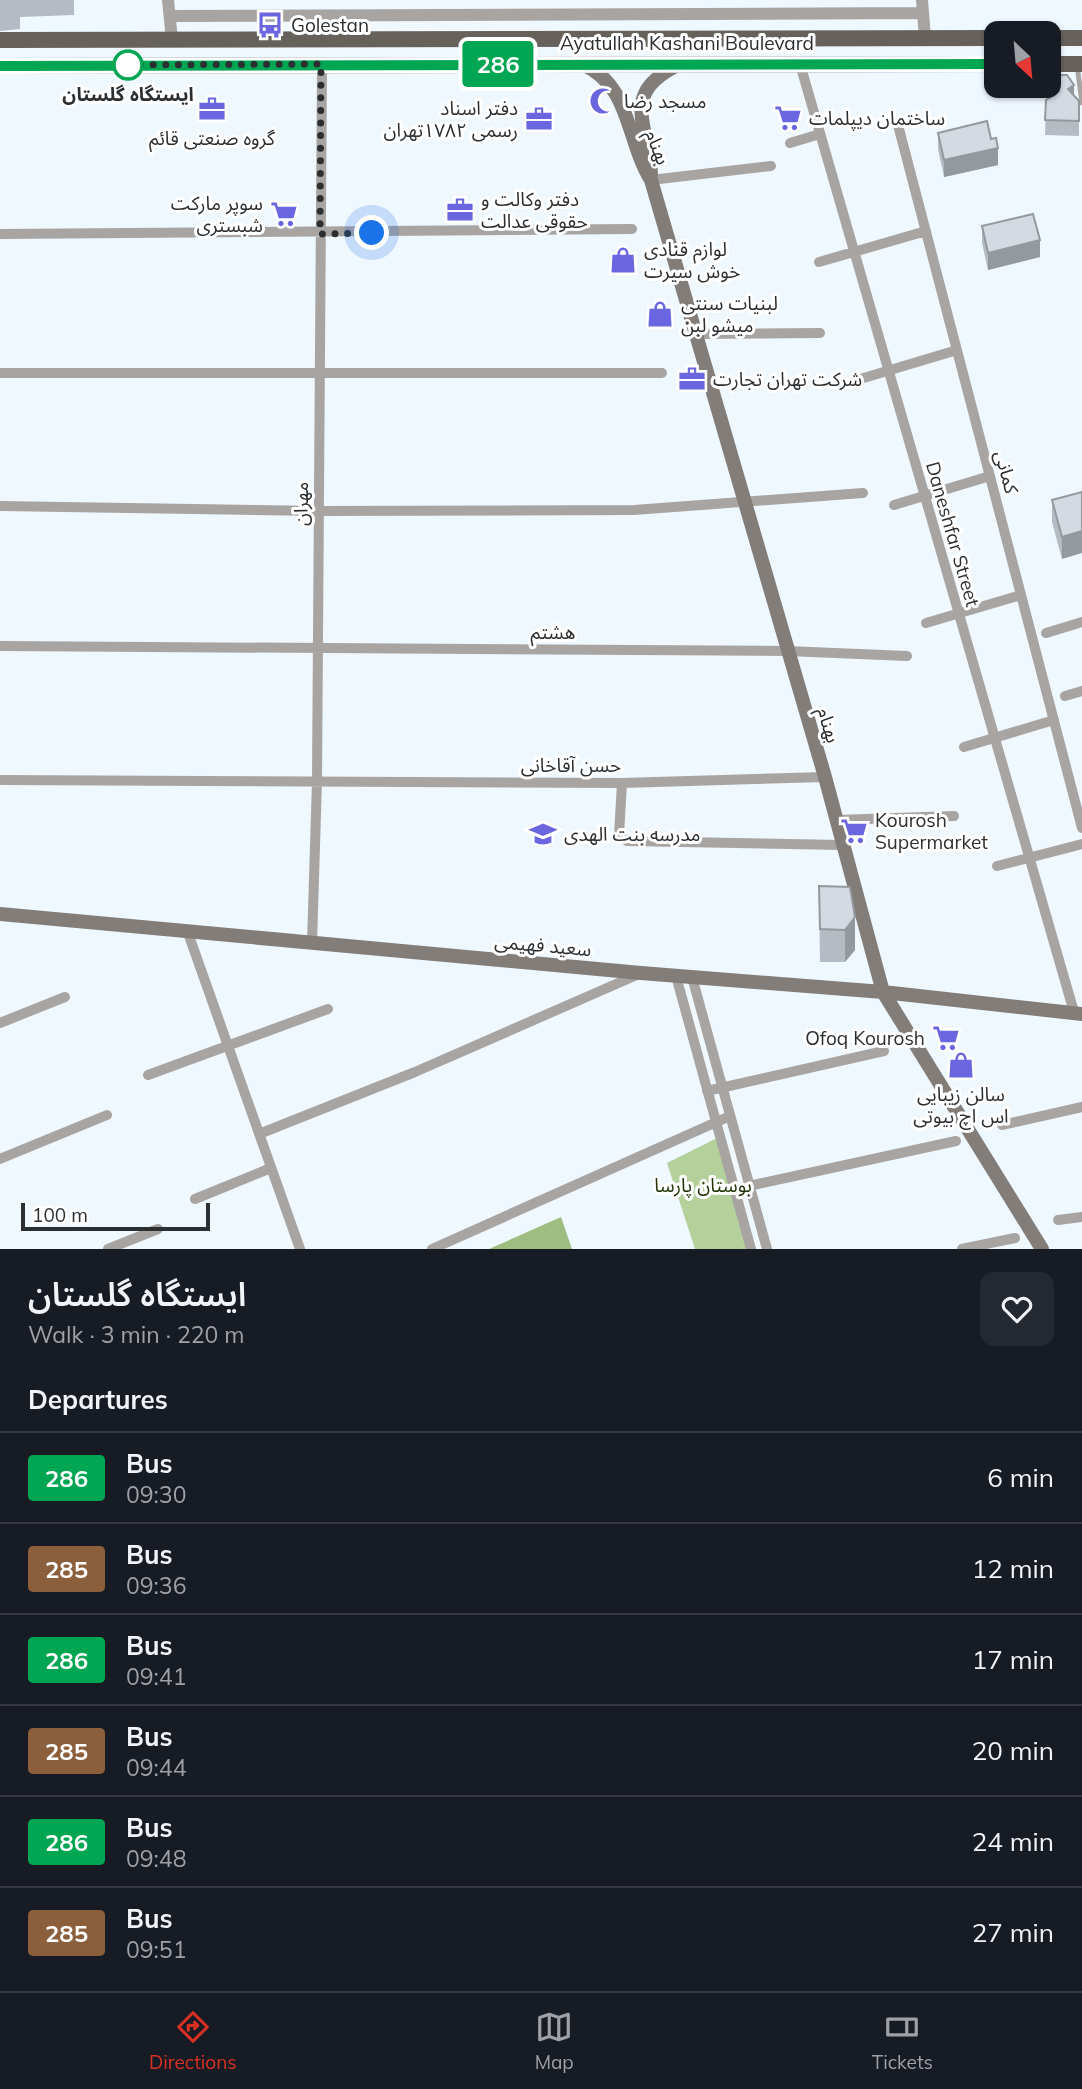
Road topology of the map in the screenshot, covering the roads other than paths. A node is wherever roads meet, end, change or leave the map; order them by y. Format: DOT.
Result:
graph roads {
  1 [pos="169,0"];
  2 [pos="549,0"];
  3 [pos="922,6"];
  4 [pos="550,14"];
  5 [pos="170,16"];
  6 [pos="925,38"];
  7 [pos="984,38"];
  8 [pos="1061,38"];
  9 [pos="1082,38"];
  10 [pos="0,40"];
  11 [pos="172,40"];
  12 [pos="682,63"];
  13 [pos="321,64"];
  14 [pos="581,64"];
  15 [pos="800,64"];
  16 [pos="984,64"];
  17 [pos="1061,64"];
  18 [pos="1080,64"];
  19 [pos="0,66"];
  20 [pos="640,102"];
  21 [pos="1082,103"];
  22 [pos="624,106"];
  23 [pos="898,125"];
  24 [pos="820,134"];
  25 [pos="790,143"];
  26 [pos="771,166"];
  27 [pos="651,180"];
  28 [pos="632,229"];
  29 [pos="926,231"];
  30 [pos="0,234"];
  31 [pos="320,234"];
  32 [pos="854,252"];
  33 [pos="819,262"];
  34 [pos="820,333"];
  35 [pos="694,334"];
  36 [pos="957,350"];
  37 [pos="888,371"];
  38 [pos="0,373"];
  39 [pos="662,373"];
  40 [pos="319,374"];
  41 [pos="857,380"];
  42 [pos="990,476"];
  43 [pos="863,493"];
  44 [pos="924,496"];
  45 [pos="743,501"];
  46 [pos="894,505"];
  47 [pos="0,506"];
  48 [pos="319,511"];
  49 [pos="1021,595"];
  50 [pos="957,613"];
  51 [pos="1082,622"];
  52 [pos="926,623"];
  53 [pos="1046,633"];
  54 [pos="0,646"];
  55 [pos="318,648"];
  56 [pos="792,652"];
  57 [pos="906,656"];
  58 [pos="1082,691"];
  59 [pos="1065,696"];
  60 [pos="1054,720"];
  61 [pos="993,738"];
  62 [pos="964,747"];
  63 [pos="825,777"];
  64 [pos="0,780"];
  65 [pos="317,781"];
  66 [pos="622,783"];
  67 [pos="954,816"];
  68 [pos="836,820"];
  69 [pos="1082,828"];
  70 [pos="1082,844"];
  71 [pos="842,845"];
  72 [pos="1027,858"];
  73 [pos="997,866"];
  74 [pos="0,914"];
  75 [pos="188,933"];
  76 [pos="312,943"];
  77 [pos="641,973"];
  78 [pos="676,976"];
  79 [pos="692,977"];
  80 [pos="883,992"];
  81 [pos="65,997"];
  82 [pos="328,1010"];
  83 [pos="1078,1013"];
  84 [pos="0,1023"];
  85 [pos="227,1046"];
  86 [pos="884,1051"];
  87 [pos="148,1075"];
  88 [pos="722,1087"];
  89 [pos="708,1091"];
  90 [pos="1082,1107"];
  91 [pos="107,1115"];
  92 [pos="730,1116"];
  93 [pos="716,1122"];
  94 [pos="1002,1125"];
  95 [pos="259,1134"];
  96 [pos="956,1141"];
  97 [pos="0,1159"];
  98 [pos="271,1168"];
  99 [pos="749,1186"];
  100 [pos="735,1190"];
  101 [pos="195,1199"];
  102 [pos="1082,1217"];
  103 [pos="1058,1220"];
  104 [pos="158,1229"];
  105 [pos="1015,1238"];
  106 [pos="108,1249"];
  107 [pos="300,1249"];
  108 [pos="432,1249"];
  109 [pos="751,1249"];
  110 [pos="767,1249"];
  111 [pos="962,1249"];
  112 [pos="1041,1249"];
  1 -- 5 [label="street"];
  2 -- 4 [label="street"];
  3 -- 4 [label="street"];
  3 -- 6 [label="street"];
  4 -- 5 [label="street"];
  5 -- 11 [label="street"];
  6 -- 7 [label="main road, Ayatullah Kashani Boulevard"];
  6 -- 11 [label="main road, Ayatullah Kashani Boulevard"];
  8 -- 9 [label="main road"];
  10 -- 11 [label="main road, Ayatullah Kashani Boulevard"];
  12 -- 14 [label="main road, Ayatullah Kashani Boulevard"];
  12 -- 15 [label="main road, Ayatullah Kashani Boulevard"];
  12 -- 20 [label="main road"];
  13 -- 14 [label="main road, Ayatullah Kashani Boulevard"];
  13 -- 19 [label="main road, Ayatullah Kashani Boulevard"];
  13 -- 31 [label="street, مهران"];
  14 -- 22 [label="main road, بهنام"];
  15 -- 16 [label="main road, Ayatullah Kashani Boulevard"];
  15 -- 24 [label="street, Daneshfar Street"];
  17 -- 18 [label="main road"];
  18 -- 21 [label="lane"];
  20 -- 22 [label="main road"];
  20 -- 27 [label="main road, بهنام"];
  22 -- 27 [label="main road, بهنام"];
  23 -- 29 [label="street, کمانی"];
  24 -- 25 [label="street"];
  24 -- 32 [label="street, Daneshfar Street"];
  26 -- 27 [label="street"];
  27 -- 35 [label="main road, بهنام"];
  28 -- 31 [label="street"];
  29 -- 32 [label="street"];
  29 -- 36 [label="street, کمانی"];
  30 -- 31 [label="street"];
  31 -- 40 [label="street, مهران"];
  32 -- 33 [label="street"];
  32 -- 37 [label="street, Daneshfar Street"];
  34 -- 35 [label="street"];
  35 -- 45 [label="main road, بهنام"];
  36 -- 37 [label="street"];
  36 -- 42 [label="street, کمانی"];
  37 -- 41 [label="street"];
  37 -- 44 [label="street, Daneshfar Street"];
  38 -- 40 [label="street"];
  39 -- 40 [label="street"];
  40 -- 48 [label="street, مهران"];
  42 -- 44 [label="street"];
  42 -- 49 [label="street, کمانی"];
  43 -- 45 [label="street"];
  44 -- 46 [label="street"];
  44 -- 50 [label="street, Daneshfar Street"];
  45 -- 48 [label="street"];
  45 -- 56 [label="main road, بهنام"];
  47 -- 48 [label="street"];
  48 -- 55 [label="street, مهران"];
  49 -- 50 [label="street"];
  49 -- 60 [label="street, کمانی"];
  50 -- 52 [label="street"];
  50 -- 61 [label="street, Daneshfar Street"];
  51 -- 53 [label="street"];
  54 -- 55 [label="street, هشتم"];
  55 -- 56 [label="street, هشتم"];
  55 -- 65 [label="street, مهران"];
  56 -- 57 [label="street, هشتم"];
  56 -- 63 [label="main road, بهنام"];
  58 -- 59 [label="street"];
  60 -- 61 [label="street"];
  60 -- 69 [label="street, کمانی"];
  61 -- 62 [label="street"];
  61 -- 72 [label="street, Daneshfar Street"];
  63 -- 66 [label="street, حسن آقاخانی"];
  63 -- 68 [label="main road, بهنام"];
  64 -- 65 [label="street, حسن آقاخانی"];
  65 -- 66 [label="street, حسن آقاخانی"];
  65 -- 76 [label="street, مهران"];
  66 -- 71 [label="street"];
  67 -- 68 [label="street"];
  68 -- 71 [label="main road, بهنام"];
  70 -- 72 [label="street"];
  71 -- 80 [label="main road, بهنام"];
  72 -- 73 [label="street"];
  72 -- 83 [label="street, Daneshfar Street"];
  74 -- 75 [label="main road, سعید فهیمی"];
  75 -- 76 [label="main road, سعید فهیمی"];
  75 -- 85 [label="street"];
  76 -- 77 [label="main road, سعید فهیمی"];
  77 -- 78 [label="main road, سعید فهیمی"];
  77 -- 95 [label="street"];
  78 -- 79 [label="main road, سعید فهیمی"];
  78 -- 89 [label="street"];
  79 -- 80 [label="main road, سعید فهیمی"];
  79 -- 88 [label="street"];
  80 -- 83 [label="main road, سعید فهیمی"];
  80 -- 112 [label="main road, بهنام"];
  81 -- 84 [label="street"];
  82 -- 85 [label="street"];
  85 -- 87 [label="street"];
  85 -- 95 [label="street"];
  86 -- 88 [label="street"];
  88 -- 89 [label="street"];
  88 -- 92 [label="street"];
  89 -- 93 [label="street"];
  90 -- 94 [label="street"];
  91 -- 97 [label="street"];
  92 -- 93 [label="street"];
  92 -- 99 [label="street"];
  93 -- 100 [label="street"];
  93 -- 108 [label="street"];
  95 -- 98 [label="street"];
  96 -- 99 [label="street"];
  98 -- 101 [label="street"];
  98 -- 107 [label="street"];
  99 -- 100 [label="street"];
  99 -- 110 [label="street"];
  100 -- 109 [label="street"];
  102 -- 103 [label="street"];
  104 -- 106 [label="street"];
  105 -- 111 [label="street"];
}
